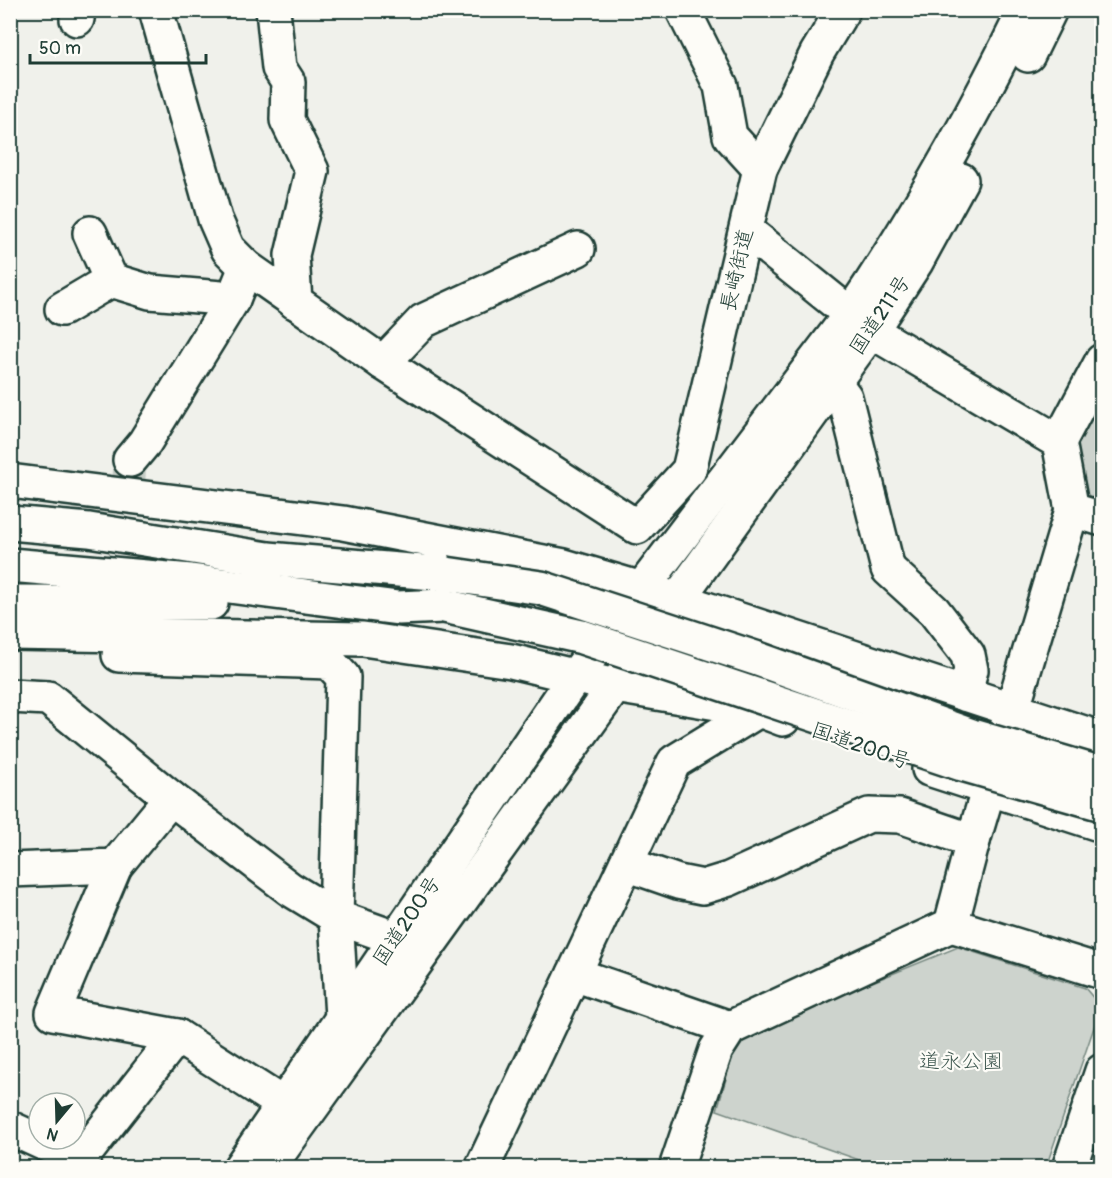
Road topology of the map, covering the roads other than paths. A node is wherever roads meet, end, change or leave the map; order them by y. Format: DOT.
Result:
graph roads {
  1 [pos="156,10"];
  2 [pos="273,10"];
  3 [pos="682,10"];
  4 [pos="843,10"];
  5 [pos="1025,10"];
  6 [pos="1050,10"];
  7 [pos="760,169"];
  8 [pos="747,231"];
  9 [pos="90,233"];
  10 [pos="578,249"];
  11 [pos="246,267"];
  12 [pos="111,280"];
  13 [pos="233,299"];
  14 [pos="295,302"];
  15 [pos="62,309"];
  16 [pos="861,323"];
  17 [pos="1101,361"];
  18 [pos="383,363"];
  19 [pos="834,382"];
  20 [pos="1059,442"];
  21 [pos="130,460"];
  22 [pos="10,481"];
  23 [pos="1087,515"];
  24 [pos="10,524"];
  25 [pos="10,565"];
  26 [pos="643,589"];
  27 [pos="445,590"];
  28 [pos="679,600"];
  29 [pos="10,602"];
  30 [pos="399,608"];
  31 [pos="10,633"];
  32 [pos="119,655"];
  33 [pos="576,675"];
  34 [pos="615,686"];
  35 [pos="964,694"];
  36 [pos="10,696"];
  37 [pos="759,710"];
  38 [pos="1013,712"];
  39 [pos="1101,740"];
  40 [pos="1101,774"];
  41 [pos="990,790"];
  42 [pos="171,798"];
  43 [pos="1101,804"];
  44 [pos="1101,825"];
  45 [pos="973,841"];
  46 [pos="626,864"];
  47 [pos="115,866"];
  48 [pos="10,870"];
  49 [pos="336,917"];
  50 [pos="951,926"];
  51 [pos="394,938"];
  52 [pos="1101,972"];
  53 [pos="574,974"];
  54 [pos="354,1024"];
  55 [pos="730,1028"];
  56 [pos="177,1036"];
  57 [pos="1101,1071"];
  58 [pos="293,1110"];
  59 [pos="10,1128"];
  60 [pos="1083,1153"];
  61 [pos="86,1164"];
  62 [pos="240,1167"];
  63 [pos="268,1167"];
  64 [pos="482,1167"];
  65 [pos="676,1167"];
  1 -- 11 [label="main road"];
  2 -- 14 [label="main road"];
  3 -- 7 [label="main road"];
  4 -- 7 [label="main road, 長崎街道"];
  5 -- 16 [label="main road, 国道211号"];
  6 -- 16 [label="main road, 国道211号"];
  7 -- 8 [label="main road, 長崎街道"];
  8 -- 16 [label="main road"];
  8 -- 18 [label="main road, 長崎街道"];
  9 -- 12 [label="main road"];
  10 -- 18 [label="main road"];
  11 -- 13 [label="main road"];
  11 -- 14 [label="main road"];
  12 -- 13 [label="main road"];
  12 -- 15 [label="main road"];
  13 -- 21 [label="main road"];
  14 -- 18 [label="main road"];
  16 -- 19 [label="main road, 国道211号"];
  16 -- 20 [label="main road"];
  16 -- 26 [label="main road, 国道211号"];
  17 -- 20 [label="main road"];
  19 -- 28 [label="main road, 国道211号"];
  19 -- 35 [label="main road"];
  20 -- 23 [label="main road"];
  22 -- 26 [label="main road"];
  23 -- 38 [label="main road"];
  24 -- 27 [label="main road"];
  25 -- 30 [label="main road"];
  26 -- 28 [label="main road"];
  26 -- 33 [label="main road, 国道200号"];
  27 -- 30 [label="main road"];
  27 -- 40 [label="main road, bridge"];
  27 -- 43 [label="main road, bridge"];
  28 -- 34 [label="main road, 国道200号"];
  28 -- 35 [label="main road"];
  29 -- 30 [label="main road"];
  31 -- 33 [label="main road"];
  32 -- 49 [label="main road"];
  33 -- 34 [label="main road, 国道200号"];
  33 -- 51 [label="main road, 国道200号"];
  34 -- 37 [label="main road, 国道200号"];
  34 -- 54 [label="main road, 国道200号"];
  35 -- 38 [label="main road"];
  36 -- 42 [label="main road"];
  37 -- 41 [label="main road, 国道200号"];
  37 -- 46 [label="main road"];
  38 -- 39 [label="main road"];
  38 -- 41 [label="main road"];
  41 -- 44 [label="main road, 国道200号"];
  41 -- 45 [label="main road"];
  42 -- 47 [label="main road"];
  42 -- 49 [label="main road"];
  45 -- 46 [label="main road"];
  45 -- 50 [label="main road"];
  46 -- 53 [label="main road"];
  47 -- 48 [label="main road"];
  47 -- 56 [label="main road"];
  49 -- 51 [label="main road"];
  49 -- 54 [label="main road"];
  50 -- 52 [label="main road"];
  50 -- 55 [label="main road"];
  51 -- 54 [label="main road, 国道200号"];
  53 -- 55 [label="main road"];
  53 -- 64 [label="main road"];
  54 -- 58 [label="main road, 国道200号"];
  55 -- 65 [label="main road"];
  56 -- 58 [label="main road"];
  56 -- 61 [label="main road"];
  57 -- 60 [label="main road"];
  58 -- 62 [label="main road, 国道200号"];
  58 -- 63 [label="main road, 国道200号"];
  59 -- 61 [label="main road"];
}
